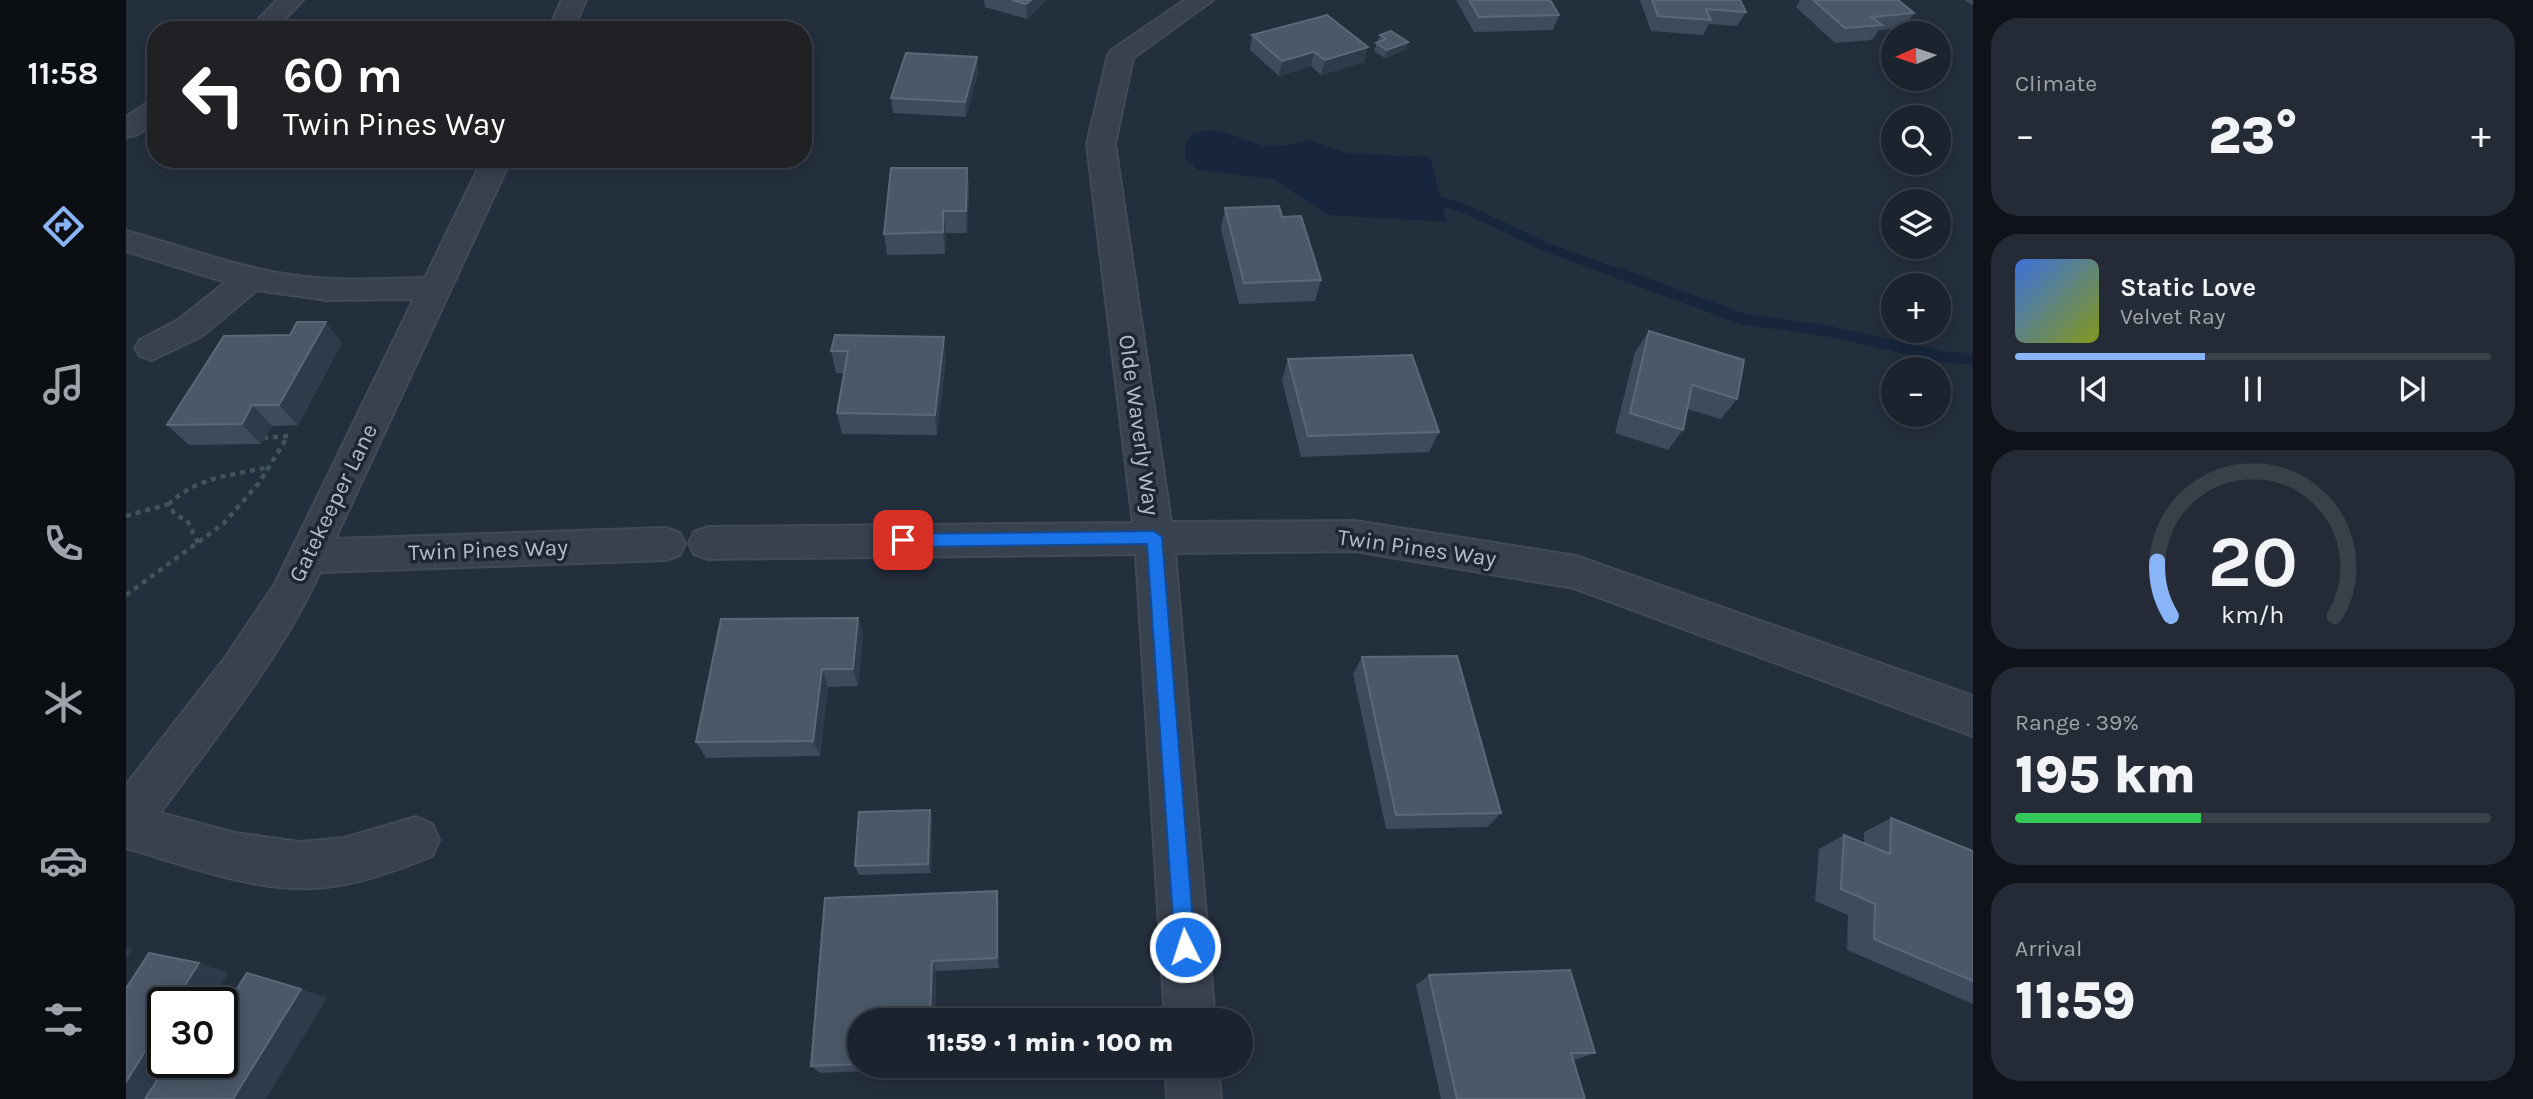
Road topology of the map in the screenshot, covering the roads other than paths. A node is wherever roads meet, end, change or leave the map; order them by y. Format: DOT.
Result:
graph roads {
  1 [pos="291,0"];
  2 [pos="574,0"];
  3 [pos="1201,0"];
  4 [pos="269,21"];
  5 [pos="564,21"];
  6 [pos="147,116"];
  7 [pos="126,130"];
  8 [pos="494,168"];
  9 [pos="126,242"];
  10 [pos="251,278"];
  11 [pos="435,288"];
  12 [pos="152,348"];
  13 [pos="1154,537"];
  14 [pos="708,542"];
  15 [pos="666,544"];
  16 [pos="309,556"];
  17 [pos="1973,716"];
  18 [pos="126,821"];
  19 [pos="126,826"];
  20 [pos="416,841"];
  21 [pos="1189,1008"];
  22 [pos="1193,1078"];
  23 [pos="1194,1099"];
  1 -- 4 [label="street"];
  2 -- 5 [label="street"];
  3 -- 13 [label="street, Olde Waverly Way"];
  6 -- 7 [label="street"];
  8 -- 11 [label="street, Gatekeeper Lane"];
  9 -- 10 [label="street"];
  10 -- 11 [label="street"];
  10 -- 12 [label="street"];
  11 -- 16 [label="street, Gatekeeper Lane"];
  13 -- 14 [label="street, Twin Pines Way"];
  13 -- 17 [label="street, Twin Pines Way"];
  13 -- 21 [label="street, Olde Waverly Way"];
  15 -- 16 [label="street, Twin Pines Way"];
  16 -- 18 [label="street, Gatekeeper Lane"];
  19 -- 20 [label="street"];
  22 -- 23 [label="street"];
}
